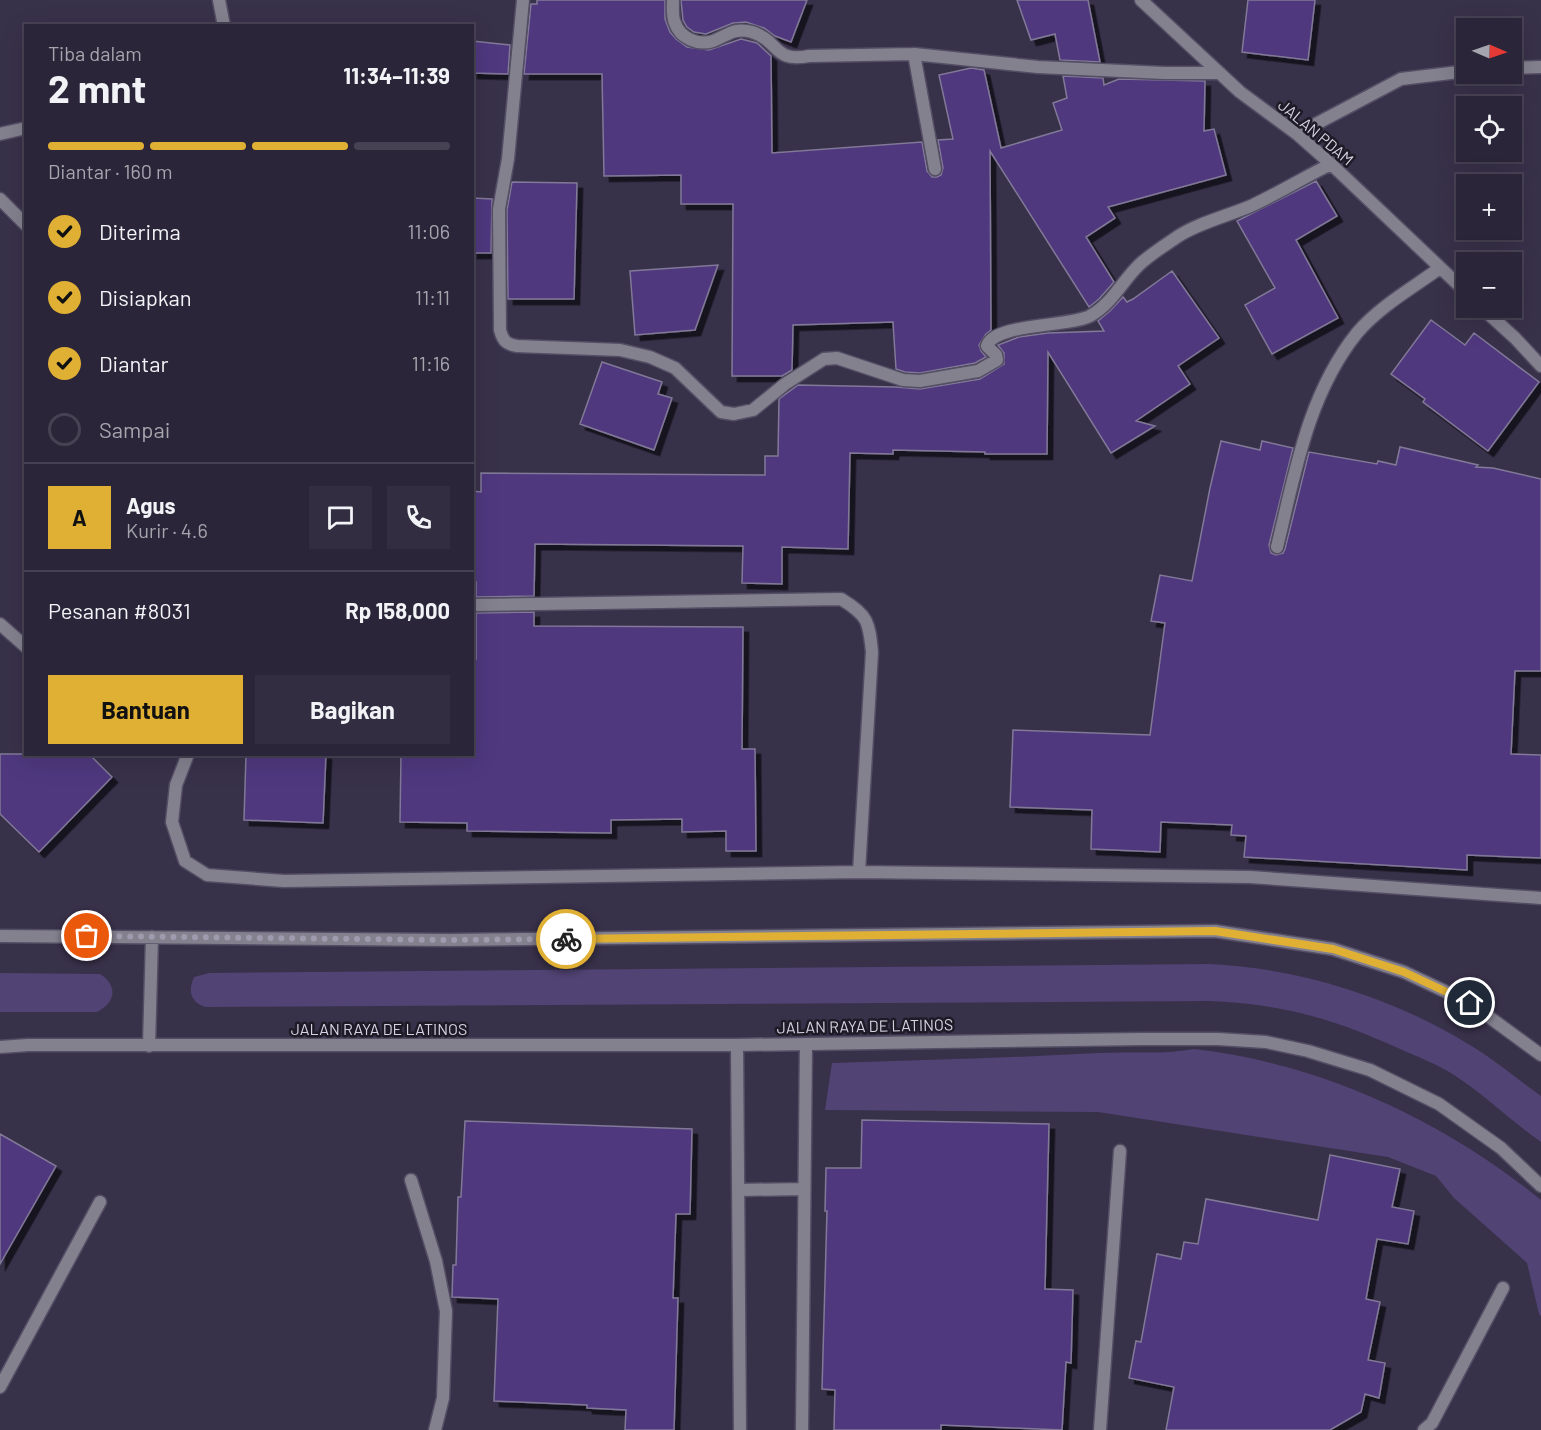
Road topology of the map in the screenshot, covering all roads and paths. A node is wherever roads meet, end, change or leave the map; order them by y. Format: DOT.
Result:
graph roads {
  1 [pos="219,0"];
  2 [pos="523,0"];
  3 [pos="673,0"];
  4 [pos="1141,0"];
  5 [pos="224,24"];
  6 [pos="914,54"];
  7 [pos="1541,67"];
  8 [pos="1522,68"];
  9 [pos="1456,72"];
  10 [pos="1220,73"];
  11 [pos="24,128"];
  12 [pos="0,134"];
  13 [pos="1297,134"];
  14 [pos="1331,164"];
  15 [pos="935,169"];
  16 [pos="0,199"];
  17 [pos="24,223"];
  18 [pos="1440,268"];
  19 [pos="1456,283"];
  20 [pos="1493,318"];
  21 [pos="1541,366"];
  22 [pos="1277,547"];
  23 [pos="474,605"];
  24 [pos="0,624"];
  25 [pos="24,645"];
  26 [pos="187,756"];
  27 [pos="859,873"];
  28 [pos="1541,898"];
  29 [pos="0,936"];
  30 [pos="152,937"];
  31 [pos="806,1044"];
  32 [pos="737,1045"];
  33 [pos="149,1046"];
  34 [pos="0,1047"];
  35 [pos="1541,1055"];
  36 [pos="1120,1151"];
  37 [pos="411,1180"];
  38 [pos="1541,1186"];
  39 [pos="804,1189"];
  40 [pos="739,1190"];
  41 [pos="100,1202"];
  42 [pos="1503,1288"];
  43 [pos="0,1387"];
  44 [pos="435,1430"];
  45 [pos="740,1430"];
  46 [pos="802,1430"];
  47 [pos="1100,1430"];
  48 [pos="1424,1430"];
  1 -- 5 [label="street"];
  2 -- 14 [label="street"];
  3 -- 6 [label="street"];
  4 -- 10 [label="street, JALAN PDAM"];
  6 -- 10 [label="street"];
  6 -- 15 [label="street"];
  7 -- 8 [label="street"];
  9 -- 13 [label="street"];
  10 -- 13 [label="street, JALAN PDAM"];
  11 -- 12 [label="street"];
  13 -- 14 [label="street, JALAN PDAM"];
  14 -- 18 [label="street, JALAN PDAM"];
  16 -- 17 [label="street"];
  18 -- 19 [label="street, JALAN PDAM"];
  18 -- 22 [label="street"];
  20 -- 21 [label="street"];
  23 -- 27 [label="street"];
  24 -- 25 [label="street"];
  26 -- 27 [label="street"];
  27 -- 28 [label="street"];
  29 -- 30 [label="street"];
  30 -- 33 [label="street"];
  30 -- 35 [label="street"];
  31 -- 32 [label="street, JALAN RAYA DE LATINOS"];
  31 -- 38 [label="street, JALAN RAYA DE LATINOS"];
  31 -- 39 [label="street"];
  32 -- 33 [label="street, JALAN RAYA DE LATINOS"];
  32 -- 40 [label="street"];
  33 -- 34 [label="street, JALAN RAYA DE LATINOS"];
  36 -- 47 [label="street"];
  37 -- 44 [label="street"];
  39 -- 40 [label="street"];
  39 -- 46 [label="street"];
  40 -- 45 [label="street"];
  41 -- 43 [label="street"];
  42 -- 48 [label="street"];
}
